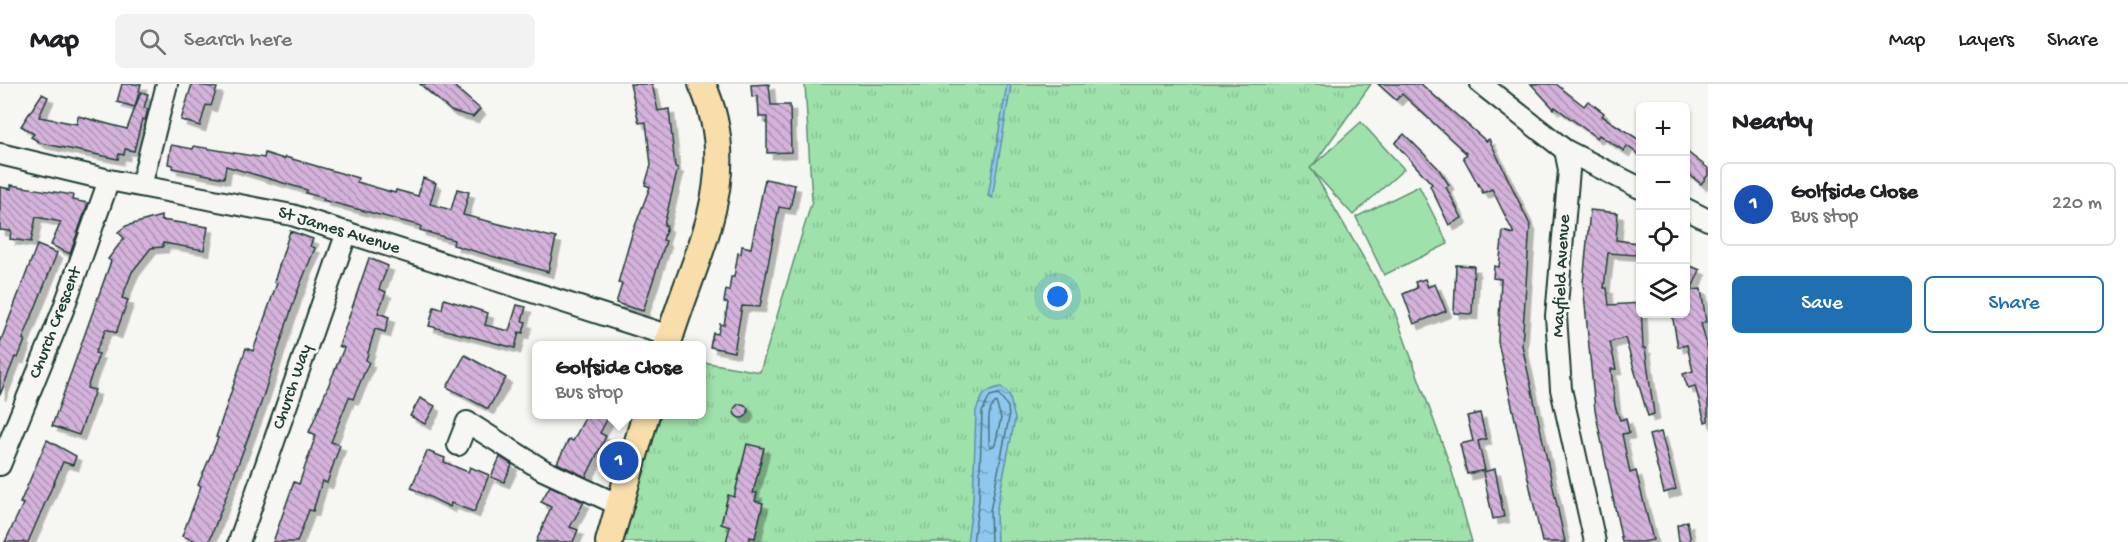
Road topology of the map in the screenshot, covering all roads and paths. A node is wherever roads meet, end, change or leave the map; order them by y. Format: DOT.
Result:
graph roads {
  1 [pos="168,84"];
  2 [pos="702,84"];
  3 [pos="1481,84"];
  4 [pos="1565,150"];
  5 [pos="0,154"];
  6 [pos="110,180"];
  7 [pos="141,186"];
  8 [pos="1636,186"];
  9 [pos="1688,210"];
  10 [pos="1708,220"];
  11 [pos="347,232"];
  12 [pos="668,341"];
  13 [pos="645,419"];
  14 [pos="458,445"];
  15 [pos="0,465"];
  16 [pos="619,505"];
  17 [pos="239,542"];
  18 [pos="609,542"];
  19 [pos="1595,542"];
  1 -- 7 [label="street"];
  2 -- 12 [label="main road"];
  3 -- 4 [label="street"];
  4 -- 8 [label="street"];
  4 -- 19 [label="street, Mayfield Avenue"];
  5 -- 6 [label="street, St James Avenue"];
  6 -- 7 [label="street, St James Avenue"];
  6 -- 15 [label="street, Church Crescent"];
  7 -- 11 [label="street, St James Avenue"];
  9 -- 10 [label="street"];
  11 -- 12 [label="street, St James Avenue"];
  11 -- 17 [label="street, Church Way"];
  13 -- 16 [label="main road"];
  14 -- 16 [label="street"];
  16 -- 18 [label="main road"];
}
